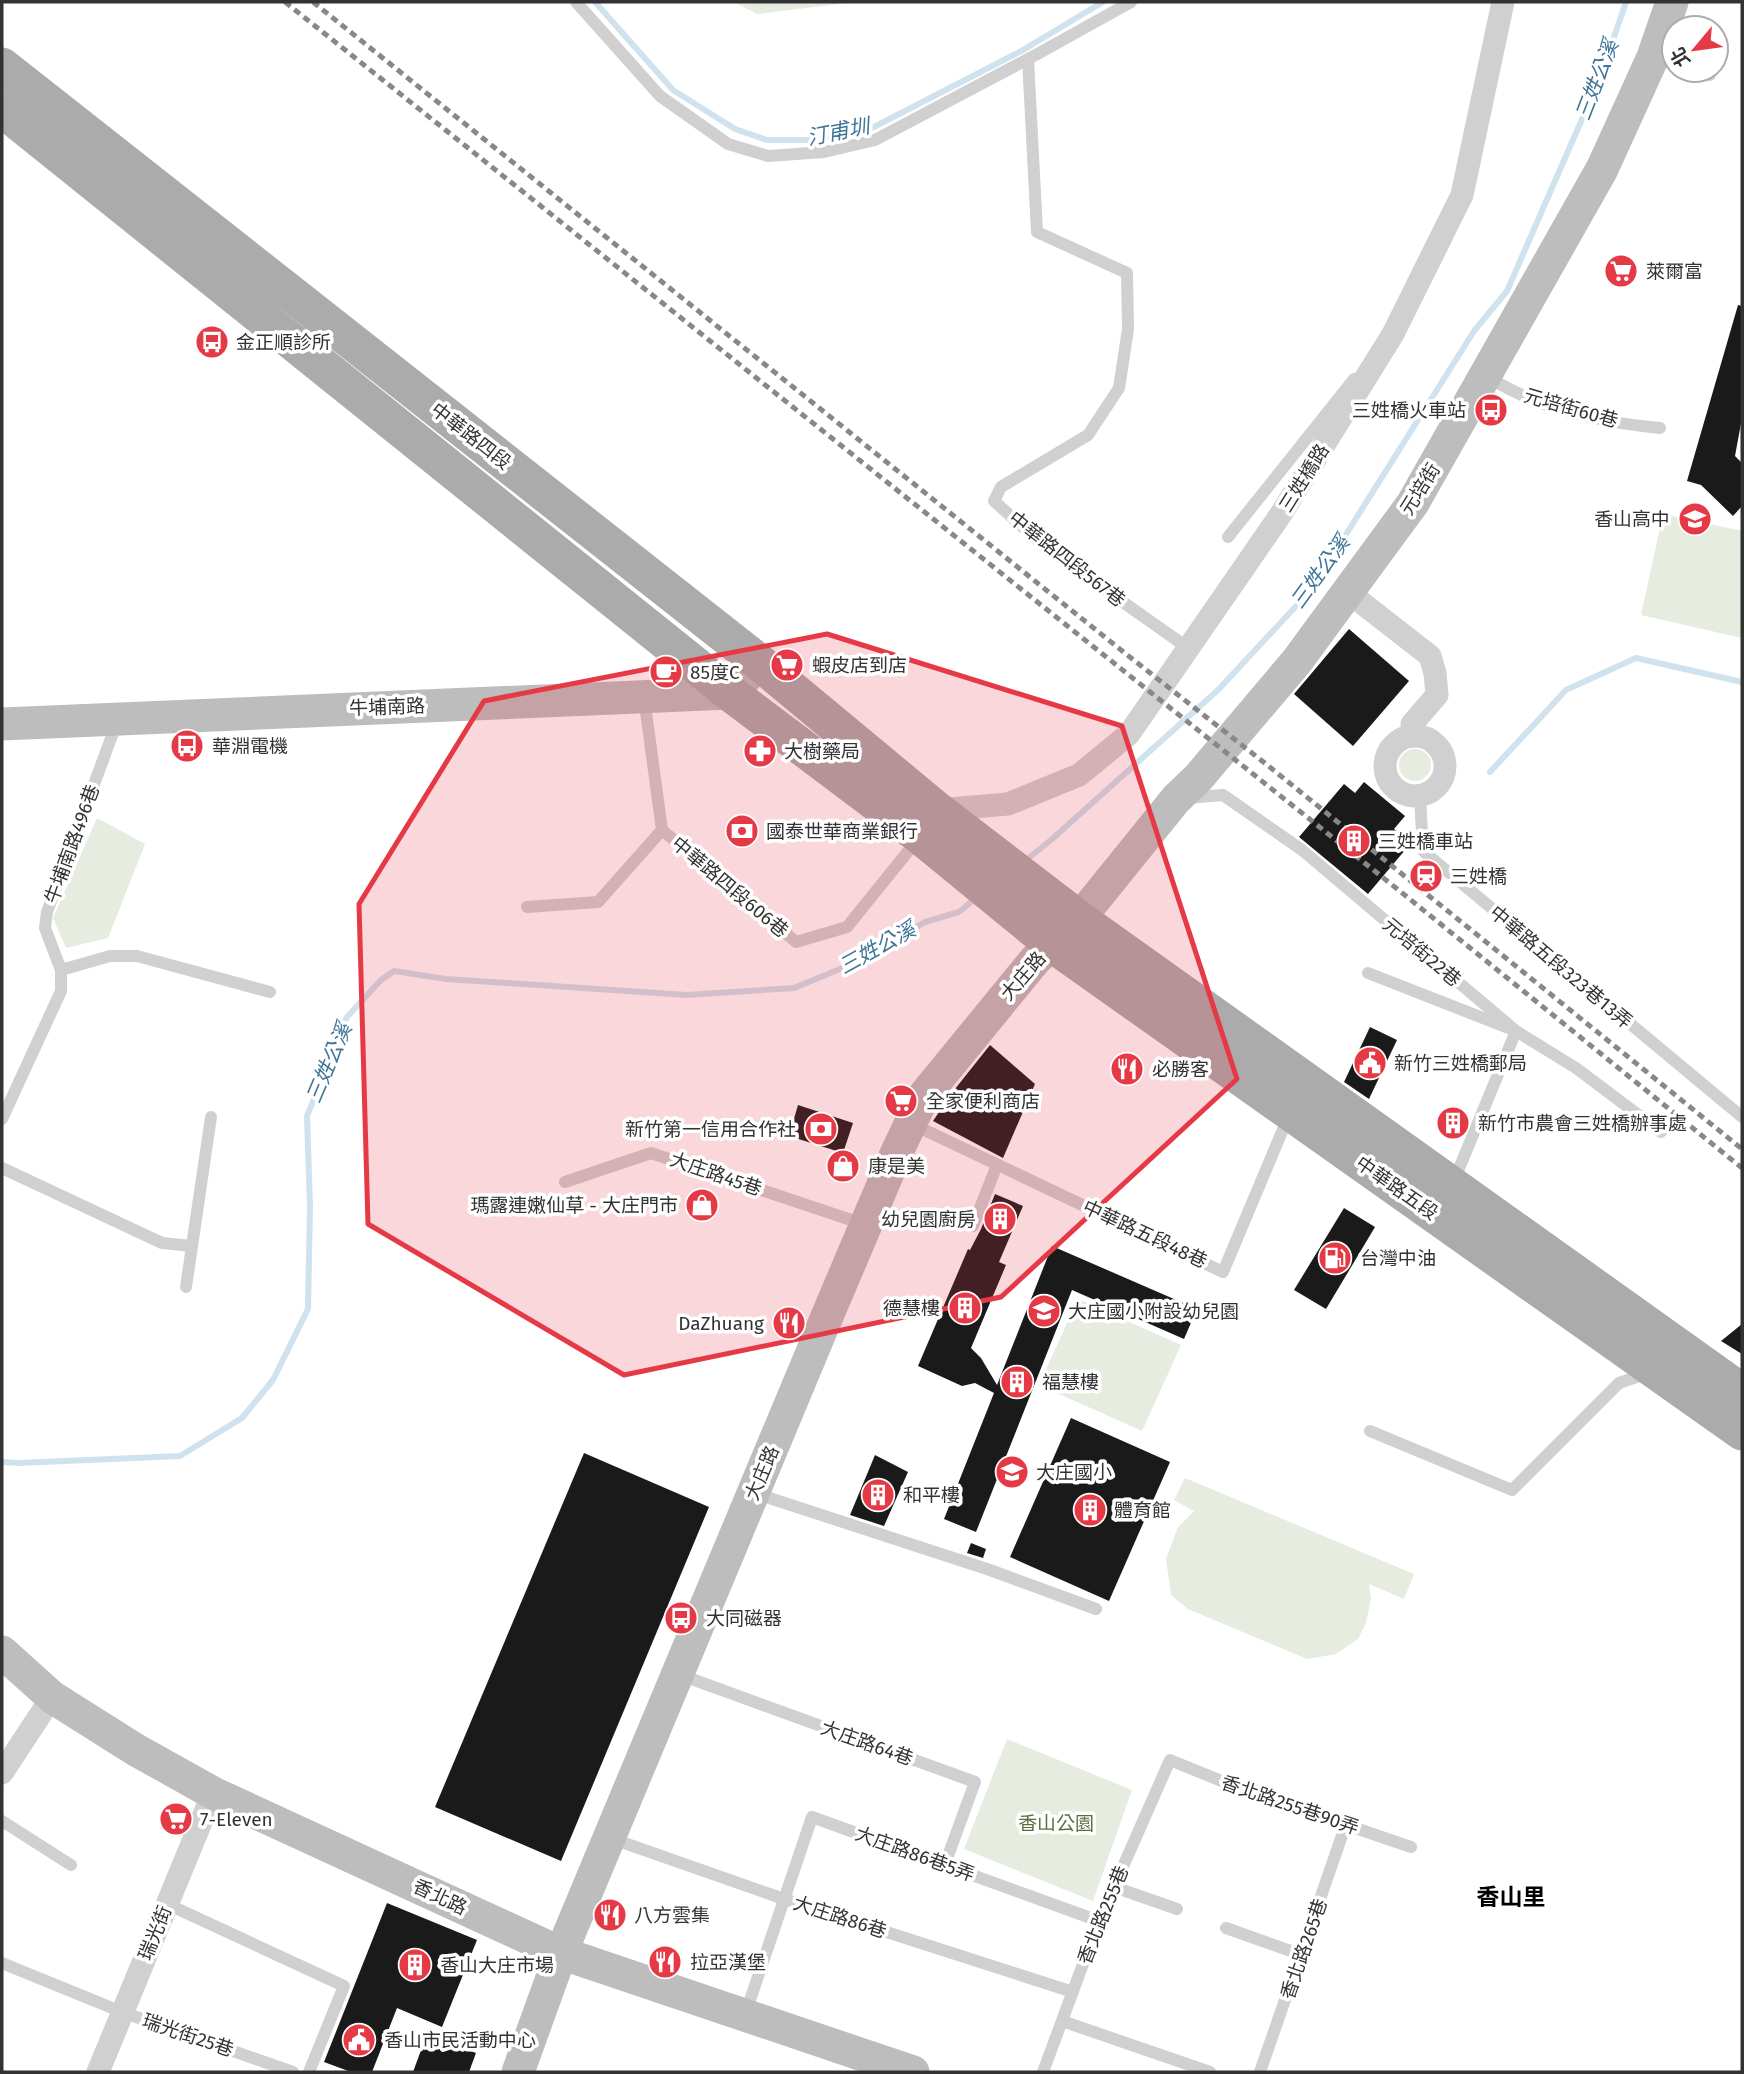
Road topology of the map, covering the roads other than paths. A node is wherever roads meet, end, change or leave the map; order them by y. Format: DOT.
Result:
graph roads {
  1 [pos="576,2"];
  2 [pos="1131,2"];
  3 [pos="1503,2"];
  4 [pos="1028,59"];
  5 [pos="2,66"];
  6 [pos="1660,67"];
  7 [pos="2,109"];
  8 [pos="1375,363"];
  9 [pos="1486,377"];
  10 [pos="1660,428"];
  11 [pos="1228,537"];
  12 [pos="1348,592"];
  13 [pos="1188,648"];
  14 [pos="760,663"];
  15 [pos="730,693"];
  16 [pos="644,696"];
  17 [pos="118,719"];
  18 [pos="2,724"];
  19 [pos="1413,736"];
  20 [pos="1420,796"];
  21 [pos="1176,799"];
  22 [pos="929,823"];
  23 [pos="662,831"];
  24 [pos="527,907"];
  25 [pos="1079,919"];
  26 [pos="1052,944"];
  27 [pos="61,970"];
  28 [pos="1368,972"];
  29 [pos="270,992"];
  30 [pos="1516,1031"];
  31 [pos="1290,1112"];
  32 [pos="211,1117"];
  33 [pos="1742,1117"];
  34 [pos="2,1119"];
  35 [pos="910,1123"];
  36 [pos="1661,1132"];
  37 [pos="997,1165"];
  38 [pos="2,1168"];
  39 [pos="565,1182"];
  40 [pos="1452,1186"];
  41 [pos="866,1226"];
  42 [pos="973,1226"];
  43 [pos="192,1246"];
  44 [pos="186,1287"];
  45 [pos="1655,1371"];
  46 [pos="1701,1382"];
  47 [pos="1742,1392"];
  48 [pos="1370,1431"];
  49 [pos="1742,1432"];
  50 [pos="754,1493"];
  51 [pos="1096,1609"];
  52 [pos="2,1652"];
  53 [pos="678,1674"];
  54 [pos="52,1697"];
  55 [pos="1170,1760"];
  56 [pos="2,1773"];
  57 [pos="213,1793"];
  58 [pos="2,1821"];
  59 [pos="1346,1824"];
  60 [pos="609,1838"];
  61 [pos="1411,1847"];
  62 [pos="945,1864"];
  63 [pos="71,1865"];
  64 [pos="1114,1887"];
  65 [pos="784,1899"];
  66 [pos="167,1904"];
  67 [pos="1177,1909"];
  68 [pos="1099,1921"];
  69 [pos="1226,1928"];
  70 [pos="561,1953"];
  71 [pos="1302,1955"];
  72 [pos="2,1964"];
  73 [pos="1073,1992"];
  74 [pos="122,2012"];
  75 [pos="745,2015"];
  76 [pos="1062,2021"];
  77 [pos="98,2072"];
  78 [pos="293,2072"];
  79 [pos="309,2072"];
  80 [pos="519,2072"];
  81 [pos="912,2072"];
  82 [pos="1042,2072"];
  83 [pos="1210,2072"];
  84 [pos="1260,2072"];
  1 -- 4 [label="lane"];
  2 -- 4 [label="lane"];
  3 -- 8 [label="street, 三姓橋路"];
  4 -- 13 [label="lane, 中華路四段567巷"];
  5 -- 14 [label="main road, 中華路四段"];
  6 -- 9 [label="street, 元培街"];
  7 -- 15 [label="main road, 中華路四段"];
  8 -- 11 [label="lane"];
  8 -- 13 [label="street, 三姓橋路"];
  9 -- 10 [label="lane, 元培街60巷"];
  9 -- 12 [label="street, 元培街"];
  12 -- 19 [label="street"];
  12 -- 21 [label="street, 元培街"];
  13 -- 22 [label="street, 三姓橋路"];
  14 -- 15 [label="street"];
  14 -- 22 [label="main road, 中華路四段"];
  15 -- 16 [label="street, 牛埔南路"];
  15 -- 22 [label="main road, 中華路四段"];
  16 -- 17 [label="street, 牛埔南路"];
  16 -- 23 [label="lane"];
  17 -- 18 [label="street, 牛埔南路"];
  17 -- 27 [label="lane, 牛埔南路496巷"];
  19 -- 20 [label="street"];
  19 -- 20 [label="street"];
  20 -- 33 [label="lane, 中華路五段323巷13弄"];
  21 -- 25 [label="street, 元培街"];
  21 -- 30 [label="lane, 元培街22巷"];
  22 -- 23 [label="lane, 中華路四段606巷"];
  22 -- 25 [label="main road"];
  22 -- 26 [label="main road"];
  23 -- 24 [label="lane, 中華路四段606巷"];
  25 -- 26 [label="street, 大庄路"];
  25 -- 40 [label="main road, 中華路五段"];
  26 -- 31 [label="main road, 中華路五段"];
  26 -- 35 [label="street, 大庄路"];
  27 -- 29 [label="lane"];
  27 -- 34 [label="lane"];
  28 -- 30 [label="lane"];
  30 -- 36 [label="lane, 元培街22巷"];
  30 -- 40 [label="lane"];
  31 -- 37 [label="lane, 中華路五段48巷"];
  31 -- 45 [label="main road, 中華路五段"];
  32 -- 43 [label="lane"];
  35 -- 37 [label="lane, 中華路五段48巷"];
  35 -- 41 [label="street, 大庄路"];
  37 -- 42 [label="lane"];
  38 -- 43 [label="lane"];
  39 -- 41 [label="lane, 大庄路45巷"];
  40 -- 46 [label="main road, 中華路五段"];
  41 -- 50 [label="street, 大庄路"];
  43 -- 44 [label="lane"];
  45 -- 46 [label="main road, 中華路五段"];
  45 -- 48 [label="lane"];
  46 -- 47 [label="main road, 中華路五段"];
  46 -- 49 [label="main road, 中華路五段"];
  50 -- 51 [label="lane"];
  50 -- 53 [label="street, 大庄路"];
  52 -- 54 [label="street, 香北路"];
  53 -- 60 [label="street, 大庄路"];
  53 -- 62 [label="lane, 大庄路64巷"];
  54 -- 56 [label="street"];
  54 -- 57 [label="street, 香北路"];
  55 -- 59 [label="lane, 香北路255巷90弄"];
  55 -- 64 [label="lane, 香北路255巷"];
  57 -- 66 [label="street, 瑞光街"];
  57 -- 70 [label="street, 香北路"];
  58 -- 63 [label="lane"];
  59 -- 61 [label="lane, 香北路255巷90弄"];
  59 -- 71 [label="lane, 香北路265巷"];
  60 -- 65 [label="lane, 大庄路86巷"];
  60 -- 70 [label="street, 大庄路"];
  62 -- 65 [label="lane, 大庄路86巷5弄"];
  62 -- 68 [label="lane, 大庄路86巷5弄"];
  64 -- 67 [label="lane"];
  64 -- 68 [label="lane, 香北路255巷"];
  65 -- 73 [label="lane, 大庄路86巷"];
  65 -- 75 [label="lane"];
  66 -- 74 [label="street, 瑞光街"];
  66 -- 79 [label="lane"];
  68 -- 73 [label="lane, 香北路255巷"];
  69 -- 71 [label="lane"];
  70 -- 75 [label="street, 香北路"];
  70 -- 80 [label="street, 大庄路"];
  71 -- 84 [label="lane, 香北路265巷"];
  72 -- 74 [label="lane, 瑞光街25巷"];
  73 -- 76 [label="lane, 香北路255巷"];
  74 -- 77 [label="street, 瑞光街"];
  74 -- 78 [label="lane, 瑞光街25巷"];
  75 -- 81 [label="street, 香北路"];
  76 -- 82 [label="lane, 香北路255巷"];
  76 -- 83 [label="lane"];
}
